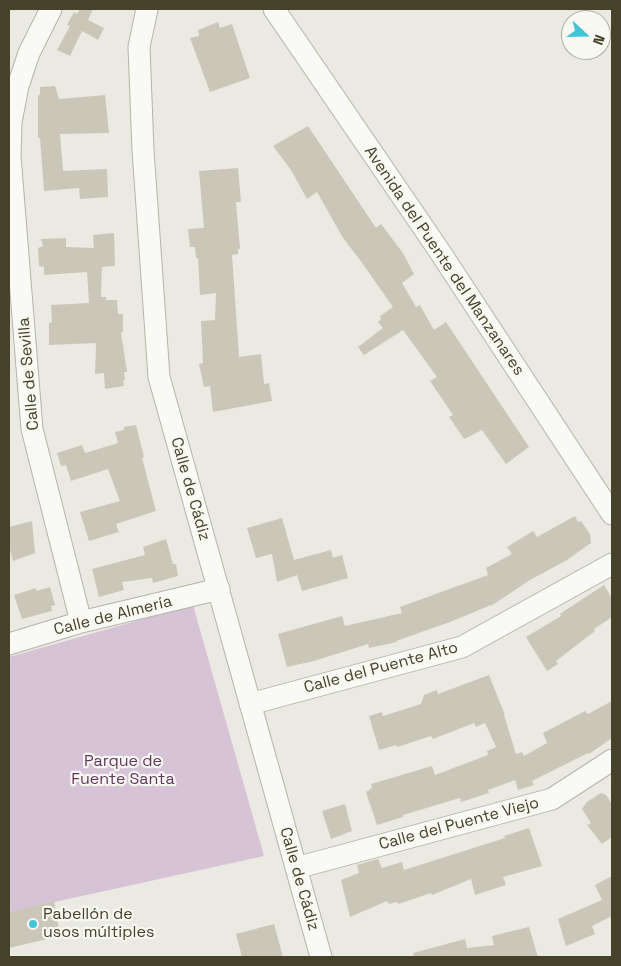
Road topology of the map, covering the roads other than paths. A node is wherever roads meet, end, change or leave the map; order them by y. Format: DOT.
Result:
graph roads {
  1 [pos="51,9"];
  2 [pos="147,9"];
  3 [pos="274,9"];
  4 [pos="612,514"];
  5 [pos="612,564"];
  6 [pos="219,589"];
  7 [pos="81,622"];
  8 [pos="9,644"];
  9 [pos="250,704"];
  10 [pos="612,760"];
  11 [pos="296,868"];
  12 [pos="321,957"];
  1 -- 7 [label="street, Calle de Sevilla"];
  2 -- 6 [label="street, Calle de Cádiz"];
  3 -- 4 [label="street, Avenida del Puente del Manzanares"];
  5 -- 9 [label="street, Calle del Puente Alto"];
  6 -- 7 [label="street, Calle de Almería"];
  6 -- 9 [label="street, Calle de Cádiz"];
  7 -- 8 [label="street, Calle de Almería"];
  9 -- 11 [label="street, Calle de Cádiz"];
  10 -- 11 [label="street, Calle del Puente Viejo"];
  11 -- 12 [label="street, Calle de Cádiz"];
}
